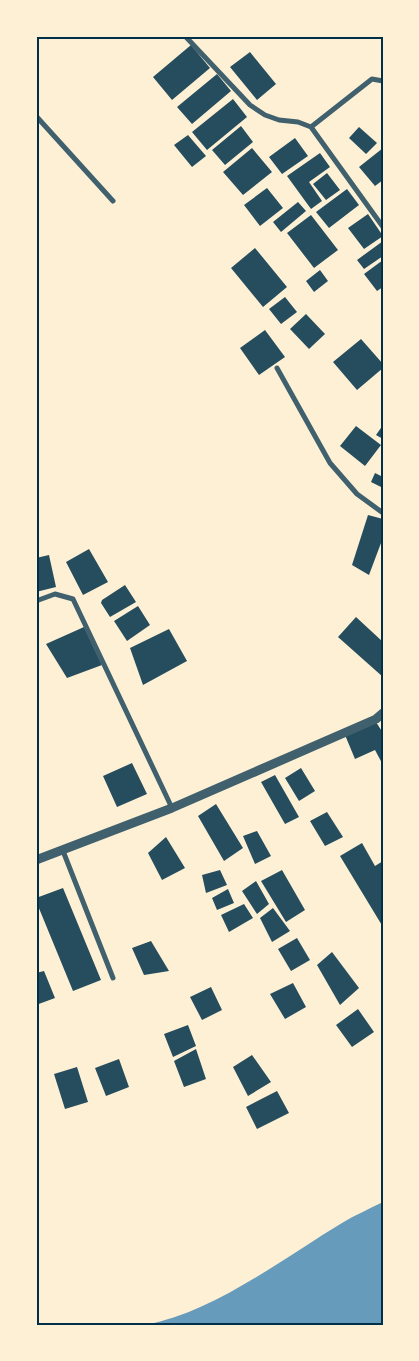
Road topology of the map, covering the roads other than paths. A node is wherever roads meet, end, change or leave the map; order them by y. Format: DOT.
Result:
graph roads {
  1 [pos="185,36"];
  2 [pos="383,81"];
  3 [pos="36,116"];
  4 [pos="311,127"];
  5 [pos="113,201"];
  6 [pos="383,227"];
  7 [pos="277,368"];
  8 [pos="383,512"];
  9 [pos="36,601"];
  10 [pos="383,713"];
  11 [pos="172,808"];
  12 [pos="64,851"];
  13 [pos="36,860"];
  14 [pos="113,978"];
  1 -- 4 [label="street"];
  2 -- 4 [label="street"];
  3 -- 5 [label="street"];
  4 -- 6 [label="street"];
  7 -- 8 [label="street"];
  9 -- 11 [label="street"];
  10 -- 11 [label="street"];
  11 -- 12 [label="street"];
  12 -- 13 [label="street"];
  12 -- 14 [label="street"];
}
